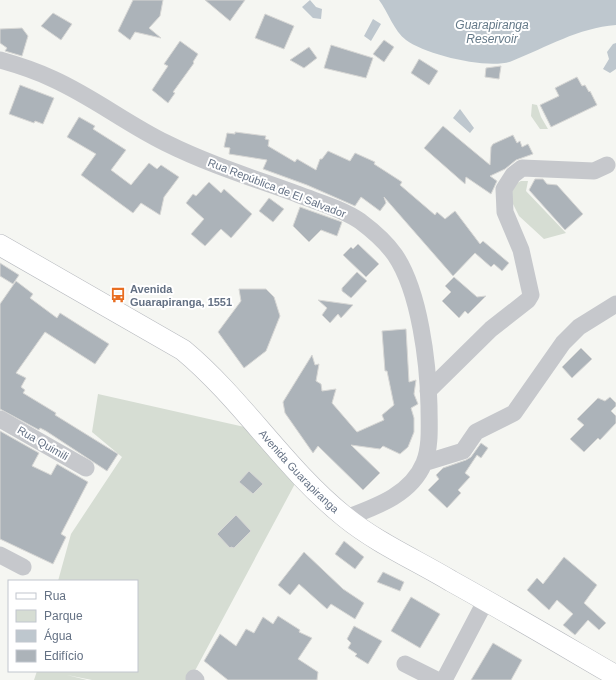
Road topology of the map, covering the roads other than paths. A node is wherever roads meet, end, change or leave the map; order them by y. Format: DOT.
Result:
graph roads {
  1 [pos="0,60"];
  2 [pos="607,166"];
  3 [pos="0,245"];
  4 [pos="616,304"];
  5 [pos="428,391"];
  6 [pos="0,418"];
  7 [pos="424,463"];
  8 [pos="86,468"];
  9 [pos="346,518"];
  10 [pos="0,555"];
  11 [pos="23,568"];
  12 [pos="486,600"];
  13 [pos="405,664"];
  14 [pos="616,676"];
  15 [pos="437,680"];
  16 [pos="444,680"];
  1 -- 5 [label="street, Rua República de El Salvador"];
  2 -- 5 [label="street"];
  3 -- 9 [label="main road, Avenida Guarapiranga"];
  4 -- 7 [label="street"];
  5 -- 7 [label="street, Rua República de El Salvador"];
  6 -- 8 [label="street, Rua Quimili"];
  7 -- 9 [label="street, Rua República de El Salvador"];
  9 -- 12 [label="main road, Avenida Guarapiranga"];
  10 -- 11 [label="street"];
  12 -- 14 [label="main road, Avenida Guarapiranga"];
  12 -- 16 [label="street"];
  13 -- 15 [label="street"];
}
